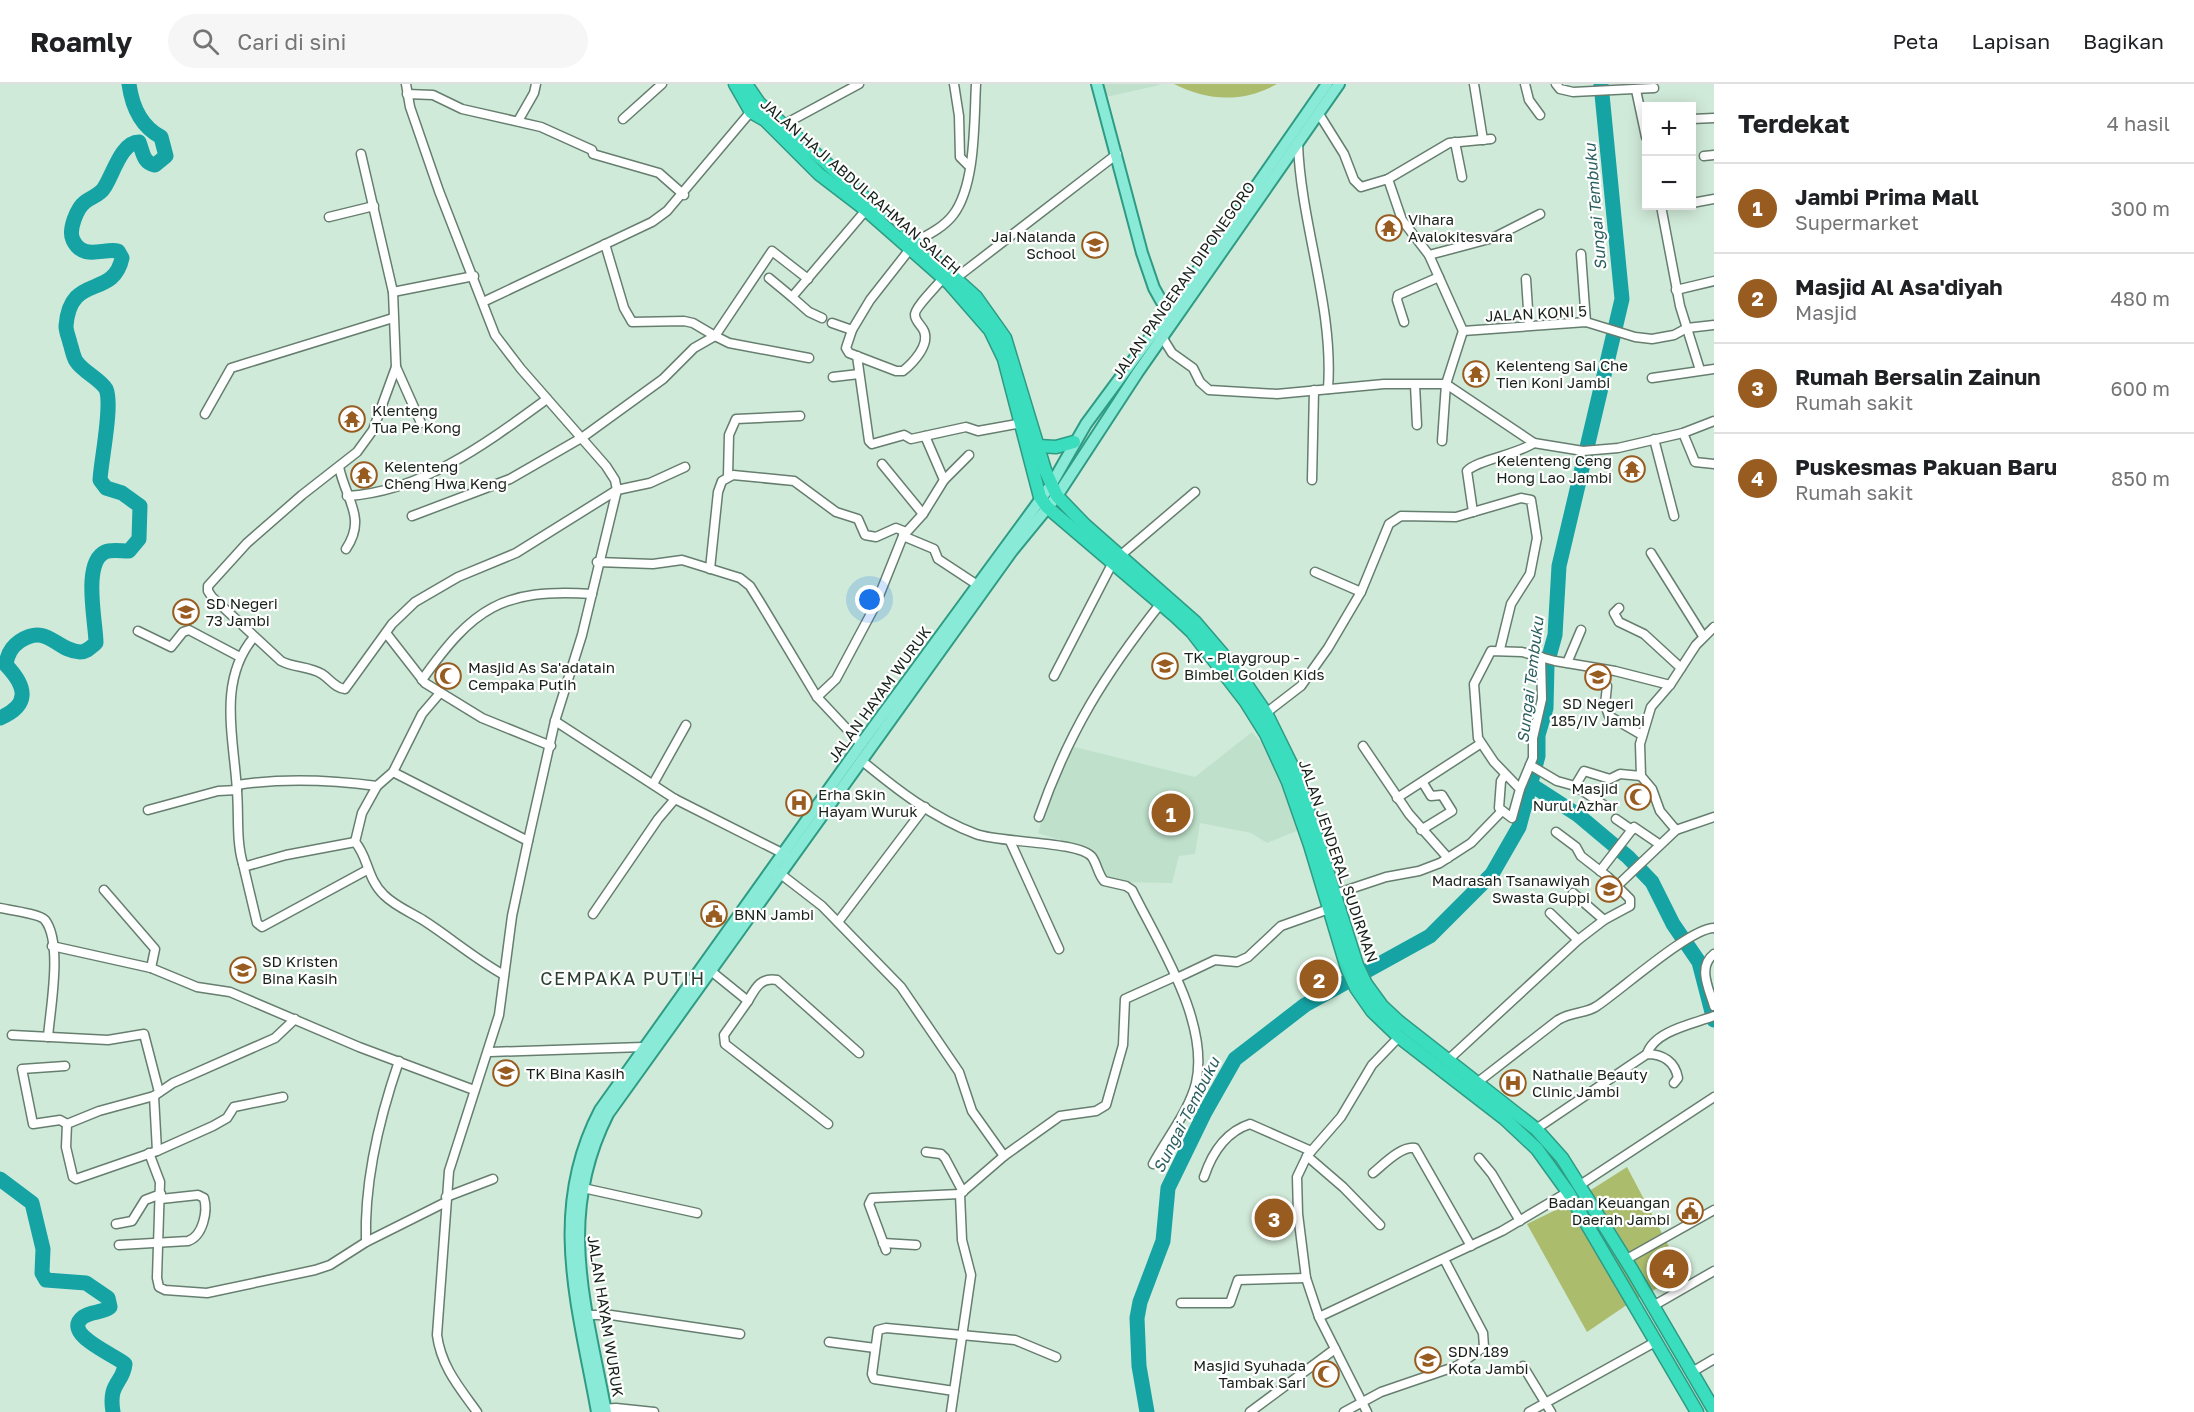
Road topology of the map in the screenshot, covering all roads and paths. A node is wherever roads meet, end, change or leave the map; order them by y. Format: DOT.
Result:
graph roads {
  1 [pos="405,84"];
  2 [pos="536,84"];
  3 [pos="662,84"];
  4 [pos="735,84"];
  5 [pos="746,84"];
  6 [pos="859,84"];
  7 [pos="954,84"];
  8 [pos="976,84"];
  9 [pos="1097,84"];
  10 [pos="1327,84"];
  11 [pos="1339,84"];
  12 [pos="1474,84"];
  13 [pos="1525,84"];
  14 [pos="1556,84"];
  15 [pos="1654,88"];
  16 [pos="1636,90"];
  17 [pos="407,94"];
  18 [pos="755,107"];
  19 [pos="1319,114"];
  20 [pos="1540,114"];
  21 [pos="1642,114"];
  22 [pos="623,118"];
  23 [pos="1714,118"];
  24 [pos="1696,119"];
  25 [pos="518,121"];
  26 [pos="783,125"];
  27 [pos="1455,142"];
  28 [pos="1298,144"];
  29 [pos="361,154"];
  30 [pos="1117,154"];
  31 [pos="969,166"];
  32 [pos="1462,177"];
  33 [pos="1388,179"];
  34 [pos="1260,188"];
  35 [pos="684,195"];
  36 [pos="1714,199"];
  37 [pos="1696,201"];
  38 [pos="374,206"];
  39 [pos="866,210"];
  40 [pos="1665,210"];
  41 [pos="1540,214"];
  42 [pos="329,217"];
  43 [pos="605,244"];
  44 [pos="913,245"];
  45 [pos="1581,254"];
  46 [pos="1429,255"];
  47 [pos="474,276"];
  48 [pos="1439,277"];
  49 [pos="770,278"];
  50 [pos="950,278"];
  51 [pos="808,279"];
  52 [pos="1526,279"];
  53 [pos="1714,281"];
  54 [pos="1676,290"];
  55 [pos="393,292"];
  56 [pos="792,297"];
  57 [pos="483,302"];
  58 [pos="1168,313"];
  59 [pos="393,318"];
  60 [pos="822,318"];
  61 [pos="1404,322"];
  62 [pos="1586,322"];
  63 [pos="832,323"];
  64 [pos="1528,324"];
  65 [pos="1714,325"];
  66 [pos="1688,328"];
  67 [pos="852,330"];
  68 [pos="1463,331"];
  69 [pos="715,336"];
  70 [pos="1162,337"];
  71 [pos="857,356"];
  72 [pos="809,358"];
  73 [pos="396,368"];
  74 [pos="1714,369"];
  75 [pos="1700,370"];
  76 [pos="859,374"];
  77 [pos="832,377"];
  78 [pos="1652,378"];
  79 [pos="1446,384"];
  80 [pos="1415,385"];
  81 [pos="1328,389"];
  82 [pos="1314,390"];
  83 [pos="547,399"];
  84 [pos="205,414"];
  85 [pos="800,416"];
  86 [pos="1714,421"];
  87 [pos="422,423"];
  88 [pos="1022,423"];
  89 [pos="1417,425"];
  90 [pos="1683,433"];
  91 [pos="925,436"];
  92 [pos="583,437"];
  93 [pos="1653,439"];
  94 [pos="1442,441"];
  95 [pos="1074,442"];
  96 [pos="1534,443"];
  97 [pos="1038,446"];
  98 [pos="969,455"];
  99 [pos="882,464"];
  100 [pos="1714,464"];
  101 [pos="339,467"];
  102 [pos="685,467"];
  103 [pos="728,476"];
  104 [pos="944,480"];
  105 [pos="1312,480"];
  106 [pos="617,490"];
  107 [pos="1054,491"];
  108 [pos="1195,492"];
  109 [pos="347,496"];
  110 [pos="1044,502"];
  111 [pos="1473,512"];
  112 [pos="923,514"];
  113 [pos="412,516"];
  114 [pos="1674,516"];
  115 [pos="904,534"];
  116 [pos="346,549"];
  117 [pos="1651,553"];
  118 [pos="1122,555"];
  119 [pos="597,562"];
  120 [pos="1112,564"];
  121 [pos="710,569"];
  122 [pos="1315,572"];
  123 [pos="976,584"];
  124 [pos="1361,592"];
  125 [pos="592,594"];
  126 [pos="1161,603"];
  127 [pos="1619,608"];
  128 [pos="1714,627"];
  129 [pos="1581,630"];
  130 [pos="138,631"];
  131 [pos="386,633"];
  132 [pos="1703,636"];
  133 [pos="254,637"];
  134 [pos="1500,649"];
  135 [pos="240,657"];
  136 [pos="1547,659"];
  137 [pos="1567,663"];
  138 [pos="1681,668"];
  139 [pos="1233,675"];
  140 [pos="1054,676"];
  141 [pos="422,680"];
  142 [pos="1670,685"];
  143 [pos="1607,686"];
  144 [pos="440,693"];
  145 [pos="818,697"];
  146 [pos="1266,714"];
  147 [pos="555,721"];
  148 [pos="686,725"];
  149 [pos="1642,735"];
  150 [pos="861,744"];
  151 [pos="1480,744"];
  152 [pos="551,746"];
  153 [pos="1363,746"];
  154 [pos="861,760"];
  155 [pos="1533,768"];
  156 [pos="393,772"];
  157 [pos="1505,775"];
  158 [pos="1641,776"];
  159 [pos="1293,780"];
  160 [pos="1423,783"];
  161 [pos="653,784"];
  162 [pos="377,786"];
  163 [pos="1575,786"];
  164 [pos="237,787"];
  165 [pos="1520,789"];
  166 [pos="1397,798"];
  167 [pos="675,799"];
  168 [pos="1604,806"];
  169 [pos="925,807"];
  170 [pos="148,810"];
  171 [pos="1501,812"];
  172 [pos="1040,817"];
  173 [pos="1714,817"];
  174 [pos="1616,819"];
  175 [pos="1420,830"];
  176 [pos="1632,830"];
  177 [pos="1676,830"];
  178 [pos="1556,832"];
  179 [pos="528,841"];
  180 [pos="1010,841"];
  181 [pos="355,842"];
  182 [pos="1659,844"];
  183 [pos="788,856"];
  184 [pos="1444,860"];
  185 [pos="243,864"];
  186 [pos="367,870"];
  187 [pos="777,871"];
  188 [pos="1600,871"];
  189 [pos="1617,886"];
  190 [pos="104,890"];
  191 [pos="1573,893"];
  192 [pos="1335,894"];
  193 [pos="5,909"];
  194 [pos="1329,909"];
  195 [pos="1550,913"];
  196 [pos="593,914"];
  197 [pos="1604,920"];
  198 [pos="838,922"];
  199 [pos="1714,928"];
  200 [pos="1578,940"];
  201 [pos="52,946"];
  202 [pos="1059,950"];
  203 [pos="1714,954"];
  204 [pos="1352,967"];
  205 [pos="151,968"];
  206 [pos="711,971"];
  207 [pos="504,975"];
  208 [pos="1177,977"];
  209 [pos="1361,986"];
  210 [pos="748,1001"];
  211 [pos="1714,1006"];
  212 [pos="1711,1017"];
  213 [pos="295,1019"];
  214 [pos="12,1035"];
  215 [pos="48,1037"];
  216 [pos="1399,1037"];
  217 [pos="643,1047"];
  218 [pos="1421,1048"];
  219 [pos="490,1052"];
  220 [pos="859,1053"];
  221 [pos="1647,1054"];
  222 [pos="1448,1060"];
  223 [pos="399,1061"];
  224 [pos="65,1066"];
  225 [pos="1478,1082"];
  226 [pos="1674,1083"];
  227 [pos="474,1090"];
  228 [pos="157,1094"];
  229 [pos="283,1097"];
  230 [pos="1712,1102"];
  231 [pos="67,1124"];
  232 [pos="828,1124"];
  233 [pos="1536,1129"];
  234 [pos="153,1152"];
  235 [pos="926,1152"];
  236 [pos="1309,1153"];
  237 [pos="1004,1156"];
  238 [pos="1479,1158"];
  239 [pos="1153,1164"];
  240 [pos="1373,1173"];
  241 [pos="1204,1178"];
  242 [pos="493,1179"];
  243 [pos="1580,1185"];
  244 [pos="583,1188"];
  245 [pos="1568,1192"];
  246 [pos="962,1193"];
  247 [pos="161,1196"];
  248 [pos="446,1200"];
  249 [pos="1714,1210"];
  250 [pos="697,1213"];
  251 [pos="1520,1221"];
  252 [pos="116,1224"];
  253 [pos="1380,1225"];
  254 [pos="159,1241"];
  255 [pos="366,1242"];
  256 [pos="119,1245"];
  257 [pos="916,1245"];
  258 [pos="1471,1246"];
  259 [pos="1444,1259"];
  260 [pos="1629,1265"];
  261 [pos="1714,1271"];
  262 [pos="1306,1278"];
  263 [pos="1618,1278"];
  264 [pos="1181,1303"];
  265 [pos="1653,1306"];
  266 [pos="588,1315"];
  267 [pos="1319,1317"];
  268 [pos="740,1334"];
  269 [pos="962,1336"];
  270 [pos="1657,1341"];
  271 [pos="829,1342"];
  272 [pos="874,1348"];
  273 [pos="1335,1349"];
  274 [pos="1056,1358"];
  275 [pos="1714,1359"];
  276 [pos="1523,1366"];
  277 [pos="1692,1372"];
  278 [pos="954,1391"];
  279 [pos="1362,1402"];
  280 [pos="1545,1403"];
  281 [pos="1714,1410"];
  282 [pos="601,1411"];
  283 [pos="477,1412"];
  284 [pos="654,1412"];
  285 [pos="951,1412"];
  286 [pos="1250,1412"];
  287 [pos="1344,1412"];
  288 [pos="1366,1412"];
  289 [pos="1529,1412"];
  290 [pos="1551,1412"];
  291 [pos="1697,1412"];
  1 -- 17 [label="street"];
  2 -- 25 [label="street"];
  3 -- 22 [label="street"];
  4 -- 18 [label="highway, JALAN HAJI ABDULRAHMAN SALEH"];
  5 -- 18 [label="highway, JALAN HAJI ABDULRAHMAN SALEH"];
  6 -- 26 [label="street"];
  7 -- 31 [label="street"];
  8 -- 31 [label="street"];
  9 -- 30 [label="main road"];
  10 -- 34 [label="main road, JALAN PANGERAN DIPONEGORO"];
  11 -- 19 [label="main road, JALAN PANGERAN DIPONEGORO"];
  12 -- 27 [label="street"];
  13 -- 20 [label="street"];
  14 -- 16 [label="street"];
  15 -- 16 [label="street"];
  16 -- 21 [label="street"];
  17 -- 25 [label="street"];
  17 -- 47 [label="street"];
  18 -- 26 [label="highway, JALAN HAJI ABDULRAHMAN SALEH"];
  18 -- 35 [label="street"];
  18 -- 39 [label="highway, JALAN HAJI ABDULRAHMAN SALEH"];
  19 -- 28 [label="main road, JALAN PANGERAN DIPONEGORO"];
  19 -- 33 [label="street"];
  23 -- 24 [label="street"];
  25 -- 35 [label="street"];
  26 -- 44 [label="highway, JALAN HAJI ABDULRAHMAN SALEH"];
  27 -- 32 [label="street"];
  27 -- 33 [label="street"];
  28 -- 34 [label="main road, JALAN PANGERAN DIPONEGORO"];
  28 -- 81 [label="street"];
  29 -- 38 [label="street"];
  30 -- 50 [label="street"];
  30 -- 58 [label="main road"];
  31 -- 44 [label="street"];
  33 -- 46 [label="street"];
  34 -- 58 [label="main road, JALAN PANGERAN DIPONEGORO"];
  34 -- 70 [label="main road, JALAN PANGERAN DIPONEGORO"];
  35 -- 43 [label="street"];
  36 -- 37 [label="street"];
  38 -- 42 [label="street"];
  38 -- 55 [label="street"];
  39 -- 44 [label="highway, JALAN HAJI ABDULRAHMAN SALEH"];
  39 -- 51 [label="street"];
  40 -- 54 [label="street"];
  41 -- 46 [label="street"];
  43 -- 57 [label="street"];
  43 -- 69 [label="street"];
  44 -- 50 [label="highway, JALAN HAJI ABDULRAHMAN SALEH"];
  44 -- 67 [label="street"];
  45 -- 62 [label="street"];
  46 -- 48 [label="street"];
  47 -- 55 [label="street"];
  47 -- 57 [label="street"];
  48 -- 61 [label="street"];
  48 -- 68 [label="street"];
  49 -- 56 [label="street"];
  50 -- 71 [label="street"];
  50 -- 88 [label="highway, JALAN HAJI ABDULRAHMAN SALEH"];
  50 -- 97 [label="highway, JALAN HAJI ABDULRAHMAN SALEH"];
  51 -- 56 [label="street"];
  51 -- 69 [label="street"];
  52 -- 64 [label="street"];
  53 -- 54 [label="street"];
  54 -- 66 [label="street"];
  55 -- 59 [label="street"];
  56 -- 60 [label="street"];
  57 -- 83 [label="street"];
  58 -- 95 [label="main road, JALAN PANGERAN DIPONEGORO"];
  59 -- 73 [label="street"];
  59 -- 84 [label="street"];
  62 -- 64 [label="street, JALAN KONI 5"];
  62 -- 66 [label="street, JALAN KONI 5"];
  63 -- 67 [label="street"];
  64 -- 68 [label="street, JALAN KONI 5"];
  65 -- 66 [label="street, JALAN KONI 5"];
  66 -- 75 [label="street"];
  67 -- 71 [label="street"];
  68 -- 79 [label="street"];
  69 -- 72 [label="street"];
  69 -- 92 [label="street"];
  70 -- 82 [label="street"];
  70 -- 107 [label="main road, JALAN PANGERAN DIPONEGORO"];
  71 -- 76 [label="street"];
  73 -- 87 [label="street"];
  73 -- 101 [label="street"];
  74 -- 75 [label="street"];
  75 -- 78 [label="street"];
  76 -- 77 [label="street"];
  76 -- 91 [label="street"];
  79 -- 80 [label="street"];
  79 -- 94 [label="street"];
  79 -- 96 [label="street"];
  80 -- 81 [label="street"];
  80 -- 89 [label="street"];
  81 -- 82 [label="street"];
  82 -- 105 [label="street"];
  83 -- 92 [label="street"];
  83 -- 109 [label="street"];
  85 -- 103 [label="street"];
  86 -- 90 [label="street"];
  88 -- 91 [label="street"];
  88 -- 110 [label="highway, JALAN HAJI ABDULRAHMAN SALEH"];
  90 -- 93 [label="street"];
  90 -- 100 [label="street"];
  91 -- 104 [label="street"];
  92 -- 106 [label="street"];
  92 -- 113 [label="street"];
  93 -- 96 [label="street"];
  93 -- 114 [label="street"];
  95 -- 97 [label="highway"];
  95 -- 107 [label="main road, JALAN PANGERAN DIPONEGORO"];
  96 -- 111 [label="street"];
  97 -- 107 [label="highway, JALAN HAJI ABDULRAHMAN SALEH"];
  98 -- 104 [label="street"];
  99 -- 112 [label="street"];
  101 -- 109 [label="street"];
  101 -- 133 [label="street"];
  102 -- 106 [label="street"];
  103 -- 115 [label="street"];
  103 -- 121 [label="street"];
  104 -- 112 [label="street"];
  106 -- 119 [label="street"];
  106 -- 131 [label="street"];
  107 -- 110 [label="main road"];
  107 -- 118 [label="highway, JALAN JENDERAL SUDIRMAN"];
  108 -- 118 [label="street"];
  109 -- 116 [label="street"];
  110 -- 120 [label="highway, JALAN JENDERAL SUDIRMAN"];
  110 -- 123 [label="main road, JALAN HAYAM WURUK"];
  110 -- 154 [label="main road, JALAN HAYAM WURUK"];
  111 -- 124 [label="street"];
  111 -- 134 [label="street"];
  112 -- 115 [label="street"];
  115 -- 123 [label="street"];
  115 -- 145 [label="street"];
  117 -- 132 [label="street"];
  118 -- 139 [label="highway, JALAN JENDERAL SUDIRMAN"];
  119 -- 121 [label="street"];
  119 -- 125 [label="street"];
  120 -- 126 [label="highway, JALAN JENDERAL SUDIRMAN"];
  120 -- 140 [label="street"];
  121 -- 145 [label="street"];
  122 -- 124 [label="street"];
  123 -- 150 [label="main road, JALAN HAYAM WURUK"];
  124 -- 146 [label="street"];
  125 -- 141 [label="street"];
  125 -- 147 [label="street"];
  126 -- 139 [label="highway, JALAN JENDERAL SUDIRMAN"];
  126 -- 172 [label="street"];
  127 -- 138 [label="street"];
  128 -- 132 [label="street"];
  129 -- 137 [label="street"];
  130 -- 135 [label="street"];
  131 -- 133 [label="street"];
  131 -- 141 [label="street"];
  132 -- 138 [label="street"];
  133 -- 135 [label="street"];
  134 -- 136 [label="street"];
  134 -- 151 [label="street"];
  135 -- 164 [label="street"];
  136 -- 137 [label="street"];
  136 -- 155 [label="street"];
  137 -- 142 [label="street"];
  138 -- 142 [label="street"];
  139 -- 146 [label="highway, JALAN JENDERAL SUDIRMAN"];
  139 -- 159 [label="highway, JALAN JENDERAL SUDIRMAN"];
  141 -- 144 [label="street"];
  142 -- 149 [label="street"];
  143 -- 149 [label="street"];
  144 -- 152 [label="street"];
  144 -- 156 [label="street"];
  145 -- 150 [label="street"];
  146 -- 159 [label="highway, JALAN JENDERAL SUDIRMAN"];
  147 -- 152 [label="street"];
  147 -- 161 [label="street"];
  148 -- 161 [label="street"];
  149 -- 158 [label="street"];
  150 -- 183 [label="main road, JALAN HAYAM WURUK"];
  151 -- 157 [label="street"];
  151 -- 160 [label="street"];
  152 -- 179 [label="street"];
  153 -- 166 [label="street"];
  154 -- 169 [label="street"];
  154 -- 183 [label="main road, JALAN HAYAM WURUK"];
  155 -- 163 [label="street"];
  155 -- 165 [label="street"];
  156 -- 162 [label="street"];
  156 -- 179 [label="street"];
  157 -- 165 [label="street"];
  157 -- 171 [label="street"];
  158 -- 163 [label="street"];
  158 -- 177 [label="street"];
  159 -- 192 [label="highway, JALAN JENDERAL SUDIRMAN"];
  159 -- 194 [label="highway, JALAN JENDERAL SUDIRMAN"];
  160 -- 166 [label="street"];
  160 -- 175 [label="street"];
  161 -- 167 [label="street"];
  162 -- 164 [label="street"];
  162 -- 181 [label="street"];
  163 -- 168 [label="street"];
  164 -- 170 [label="street"];
  164 -- 185 [label="street"];
  165 -- 171 [label="street"];
  166 -- 175 [label="street"];
  167 -- 183 [label="street"];
  167 -- 196 [label="street"];
  169 -- 180 [label="street"];
  169 -- 198 [label="street"];
  171 -- 184 [label="street"];
  173 -- 177 [label="street"];
  174 -- 176 [label="street"];
  175 -- 184 [label="street"];
  176 -- 182 [label="street"];
  176 -- 188 [label="street"];
  177 -- 182 [label="street"];
  178 -- 188 [label="street"];
  179 -- 207 [label="street"];
  180 -- 202 [label="street"];
  180 -- 208 [label="street"];
  181 -- 185 [label="street"];
  181 -- 186 [label="street"];
  182 -- 189 [label="street"];
  183 -- 187 [label="main road, JALAN HAYAM WURUK"];
  184 -- 192 [label="street"];
  185 -- 186 [label="street"];
  186 -- 207 [label="street"];
  187 -- 198 [label="street"];
  187 -- 206 [label="main road, JALAN HAYAM WURUK"];
  187 -- 217 [label="main road, JALAN HAYAM WURUK"];
  188 -- 189 [label="street"];
  189 -- 197 [label="street"];
  190 -- 205 [label="street"];
  191 -- 197 [label="street"];
  192 -- 204 [label="highway, JALAN JENDERAL SUDIRMAN"];
  193 -- 201 [label="street"];
  194 -- 204 [label="highway, JALAN JENDERAL SUDIRMAN"];
  194 -- 208 [label="street"];
  195 -- 200 [label="street"];
  197 -- 200 [label="street"];
  198 -- 237 [label="street"];
  199 -- 225 [label="street"];
  200 -- 222 [label="street"];
  201 -- 205 [label="street"];
  201 -- 215 [label="street"];
  203 -- 211 [label="street"];
  204 -- 209 [label="highway, JALAN JENDERAL SUDIRMAN"];
  205 -- 213 [label="street"];
  206 -- 210 [label="street"];
  206 -- 244 [label="main road, JALAN HAYAM WURUK"];
  207 -- 219 [label="street"];
  208 -- 237 [label="street"];
  208 -- 239 [label="street"];
  209 -- 216 [label="highway, JALAN JENDERAL SUDIRMAN"];
  209 -- 218 [label="highway, JALAN JENDERAL SUDIRMAN"];
  210 -- 220 [label="street"];
  210 -- 232 [label="street"];
  212 -- 221 [label="street"];
  213 -- 223 [label="street"];
  213 -- 228 [label="street"];
  214 -- 215 [label="street"];
  215 -- 228 [label="street"];
  216 -- 218 [label="highway, JALAN JENDERAL SUDIRMAN"];
  216 -- 236 [label="street"];
  217 -- 219 [label="street"];
  217 -- 282 [label="main road, JALAN HAYAM WURUK"];
  218 -- 222 [label="highway, JALAN JENDERAL SUDIRMAN"];
  218 -- 245 [label="highway, JALAN JENDERAL SUDIRMAN"];
  219 -- 227 [label="street"];
  221 -- 226 [label="street"];
  221 -- 233 [label="street"];
  222 -- 225 [label="highway, JALAN JENDERAL SUDIRMAN"];
  223 -- 227 [label="street"];
  223 -- 255 [label="street"];
  224 -- 231 [label="street"];
  225 -- 233 [label="highway, JALAN JENDERAL SUDIRMAN"];
  227 -- 248 [label="street"];
  228 -- 231 [label="street"];
  228 -- 234 [label="street"];
  229 -- 234 [label="street"];
  230 -- 243 [label="street"];
  231 -- 234 [label="street"];
  233 -- 243 [label="highway, JALAN JENDERAL SUDIRMAN"];
  234 -- 247 [label="street"];
  235 -- 246 [label="street"];
  236 -- 241 [label="street"];
  236 -- 253 [label="street"];
  236 -- 262 [label="street"];
  237 -- 246 [label="street"];
  238 -- 251 [label="street"];
  240 -- 258 [label="street"];
  242 -- 248 [label="street"];
  243 -- 260 [label="highway, JALAN JENDERAL SUDIRMAN"];
  244 -- 250 [label="street"];
  244 -- 266 [label="main road, JALAN HAYAM WURUK"];
  245 -- 251 [label="street"];
  245 -- 263 [label="highway, JALAN JENDERAL SUDIRMAN"];
  246 -- 257 [label="street"];
  246 -- 269 [label="street"];
  247 -- 252 [label="street"];
  247 -- 254 [label="street"];
  247 -- 254 [label="street"];
  248 -- 255 [label="street"];
  248 -- 283 [label="street"];
  249 -- 260 [label="street"];
  251 -- 258 [label="street"];
  254 -- 255 [label="street"];
  254 -- 256 [label="street"];
  258 -- 259 [label="street"];
  259 -- 267 [label="street"];
  259 -- 279 [label="street"];
  260 -- 263 [label="highway"];
  260 -- 265 [label="highway, JALAN JENDERAL SUDIRMAN"];
  261 -- 265 [label="street"];
  262 -- 264 [label="street"];
  262 -- 267 [label="street"];
  263 -- 270 [label="highway, JALAN JENDERAL SUDIRMAN"];
  265 -- 277 [label="highway, JALAN JENDERAL SUDIRMAN"];
  266 -- 268 [label="street"];
  266 -- 282 [label="main road, JALAN HAYAM WURUK"];
  267 -- 273 [label="street"];
  269 -- 272 [label="street"];
  269 -- 274 [label="street"];
  269 -- 278 [label="street"];
  270 -- 280 [label="street"];
  270 -- 291 [label="highway, JALAN JENDERAL SUDIRMAN"];
  271 -- 272 [label="street"];
  272 -- 278 [label="street"];
  273 -- 279 [label="street"];
  273 -- 286 [label="street"];
  275 -- 277 [label="street"];
  276 -- 280 [label="street"];
  277 -- 281 [label="highway, JALAN JENDERAL SUDIRMAN"];
  278 -- 285 [label="street"];
  279 -- 287 [label="street"];
  279 -- 288 [label="street"];
  280 -- 289 [label="street"];
  280 -- 290 [label="street"];
  282 -- 284 [label="street"];
}
